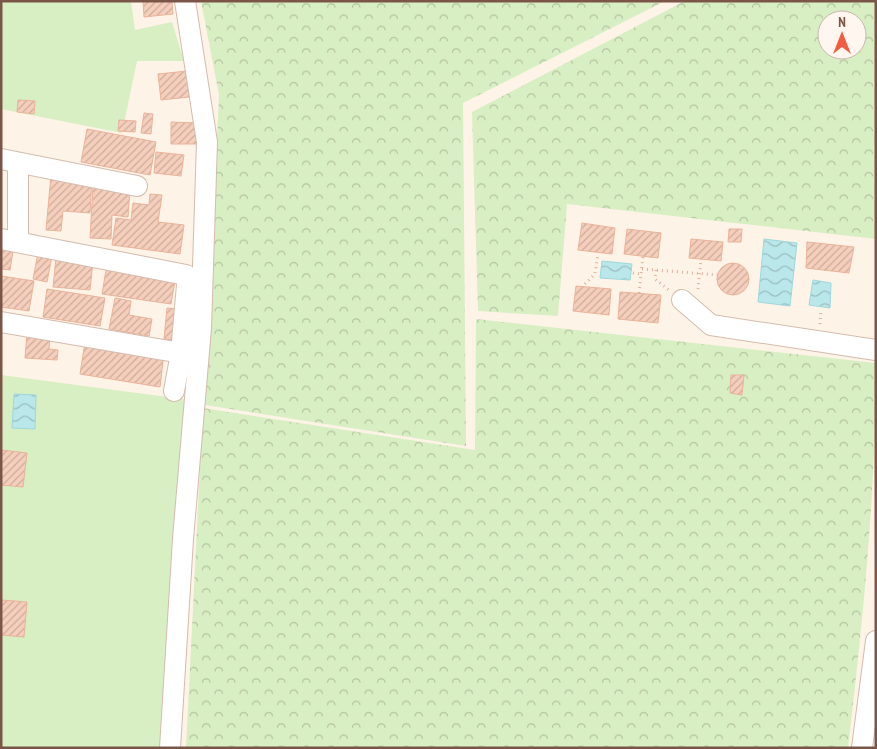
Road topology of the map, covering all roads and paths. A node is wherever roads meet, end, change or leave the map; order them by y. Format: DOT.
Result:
graph roads {
  1 [pos="185,1"];
  2 [pos="10,161"];
  3 [pos="137,186"];
  4 [pos="10,241"];
  5 [pos="598,254"];
  6 [pos="644,256"];
  7 [pos="701,259"];
  8 [pos="642,269"];
  9 [pos="656,270"];
  10 [pos="632,273"];
  11 [pos="699,273"];
  12 [pos="641,274"];
  13 [pos="718,275"];
  14 [pos="585,284"];
  15 [pos="639,293"];
  16 [pos="690,295"];
  17 [pos="1,322"];
  18 [pos="876,350"];
  19 [pos="181,353"];
  20 [pos="174,392"];
  21 [pos="876,640"];
  22 [pos="170,748"];
  23 [pos="862,748"];
  1 -- 22 [label="street"];
  2 -- 3 [label="street"];
  2 -- 4 [label="street"];
  4 -- 19 [label="street"];
  5 -- 14 [label="path"];
  6 -- 8 [label="path"];
  7 -- 11 [label="path"];
  8 -- 9 [label="path"];
  8 -- 12 [label="path"];
  9 -- 11 [label="path"];
  9 -- 16 [label="path"];
  10 -- 12 [label="path"];
  11 -- 13 [label="path"];
  11 -- 16 [label="path"];
  12 -- 15 [label="path"];
  16 -- 18 [label="street"];
  17 -- 19 [label="street"];
  19 -- 20 [label="street"];
  21 -- 23 [label="street"];
}
